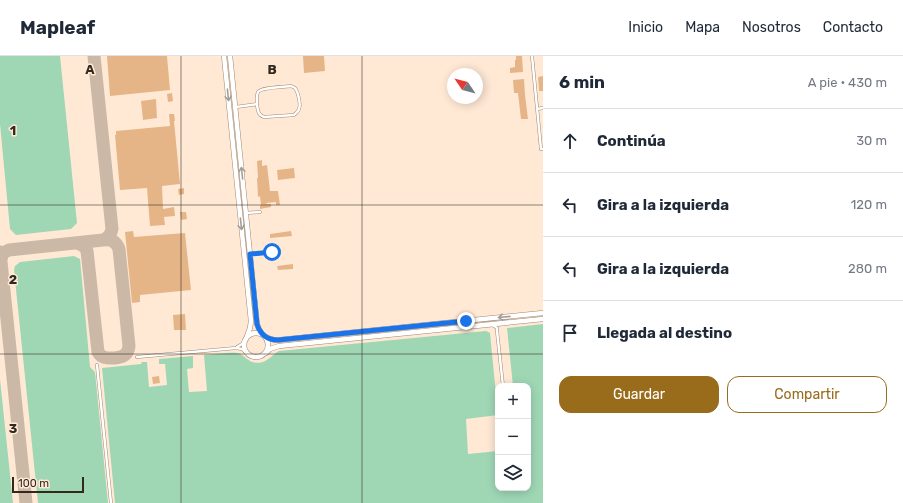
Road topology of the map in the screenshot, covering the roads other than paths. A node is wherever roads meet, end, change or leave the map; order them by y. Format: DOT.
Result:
graph roads {
  1 [pos="224,56"];
  2 [pos="230,56"];
  3 [pos="532,56"];
  4 [pos="257,104"];
  5 [pos="235,107"];
  6 [pos="543,108"];
  7 [pos="537,109"];
  8 [pos="543,149"];
  9 [pos="260,212"];
  10 [pos="246,213"];
  11 [pos="272,252"];
  12 [pos="247,255"];
  13 [pos="543,313"];
  14 [pos="543,319"];
  15 [pos="472,320"];
  16 [pos="465,321"];
  17 [pos="504,323"];
  18 [pos="489,324"];
  19 [pos="473,326"];
  20 [pos="466,327"];
  21 [pos="498,331"];
  22 [pos="264,335"];
  23 [pos="246,339"];
  24 [pos="236,348"];
  25 [pos="266,353"];
  26 [pos="247,354"];
  27 [pos="137,357"];
  28 [pos="97,365"];
  29 [pos="503,383"];
  30 [pos="111,503"];
  1 -- 12 [label="street, one-way"];
  2 -- 5 [label="street"];
  3 -- 7 [label="lane"];
  4 -- 4 [label="lane"];
  4 -- 5 [label="lane"];
  10 -- 5 [label="street, one-way"];
  6 -- 7 [label="lane"];
  7 -- 8 [label="lane"];
  9 -- 10 [label="lane"];
  10 -- 12 [label="street"];
  11 -- 12 [label="lane"];
  12 -- 22 [label="street"];
  12 -- 23 [label="street"];
  13 -- 15 [label="street, one-way"];
  14 -- 17 [label="street"];
  15 -- 16 [label="street"];
  15 -- 19 [label="street"];
  16 -- 20 [label="street"];
  16 -- 22 [label="street"];
  17 -- 18 [label="street"];
  17 -- 21 [label="lane"];
  18 -- 19 [label="street"];
  18 -- 21 [label="lane"];
  19 -- 20 [label="street"];
  20 -- 25 [label="street"];
  21 -- 29 [label="lane"];
  22 -- 23 [label="street"];
  22 -- 25 [label="street"];
  23 -- 24 [label="lane"];
  23 -- 26 [label="street"];
  24 -- 26 [label="lane"];
  24 -- 27 [label="lane"];
  25 -- 26 [label="street"];
  28 -- 30 [label="lane"];
}
